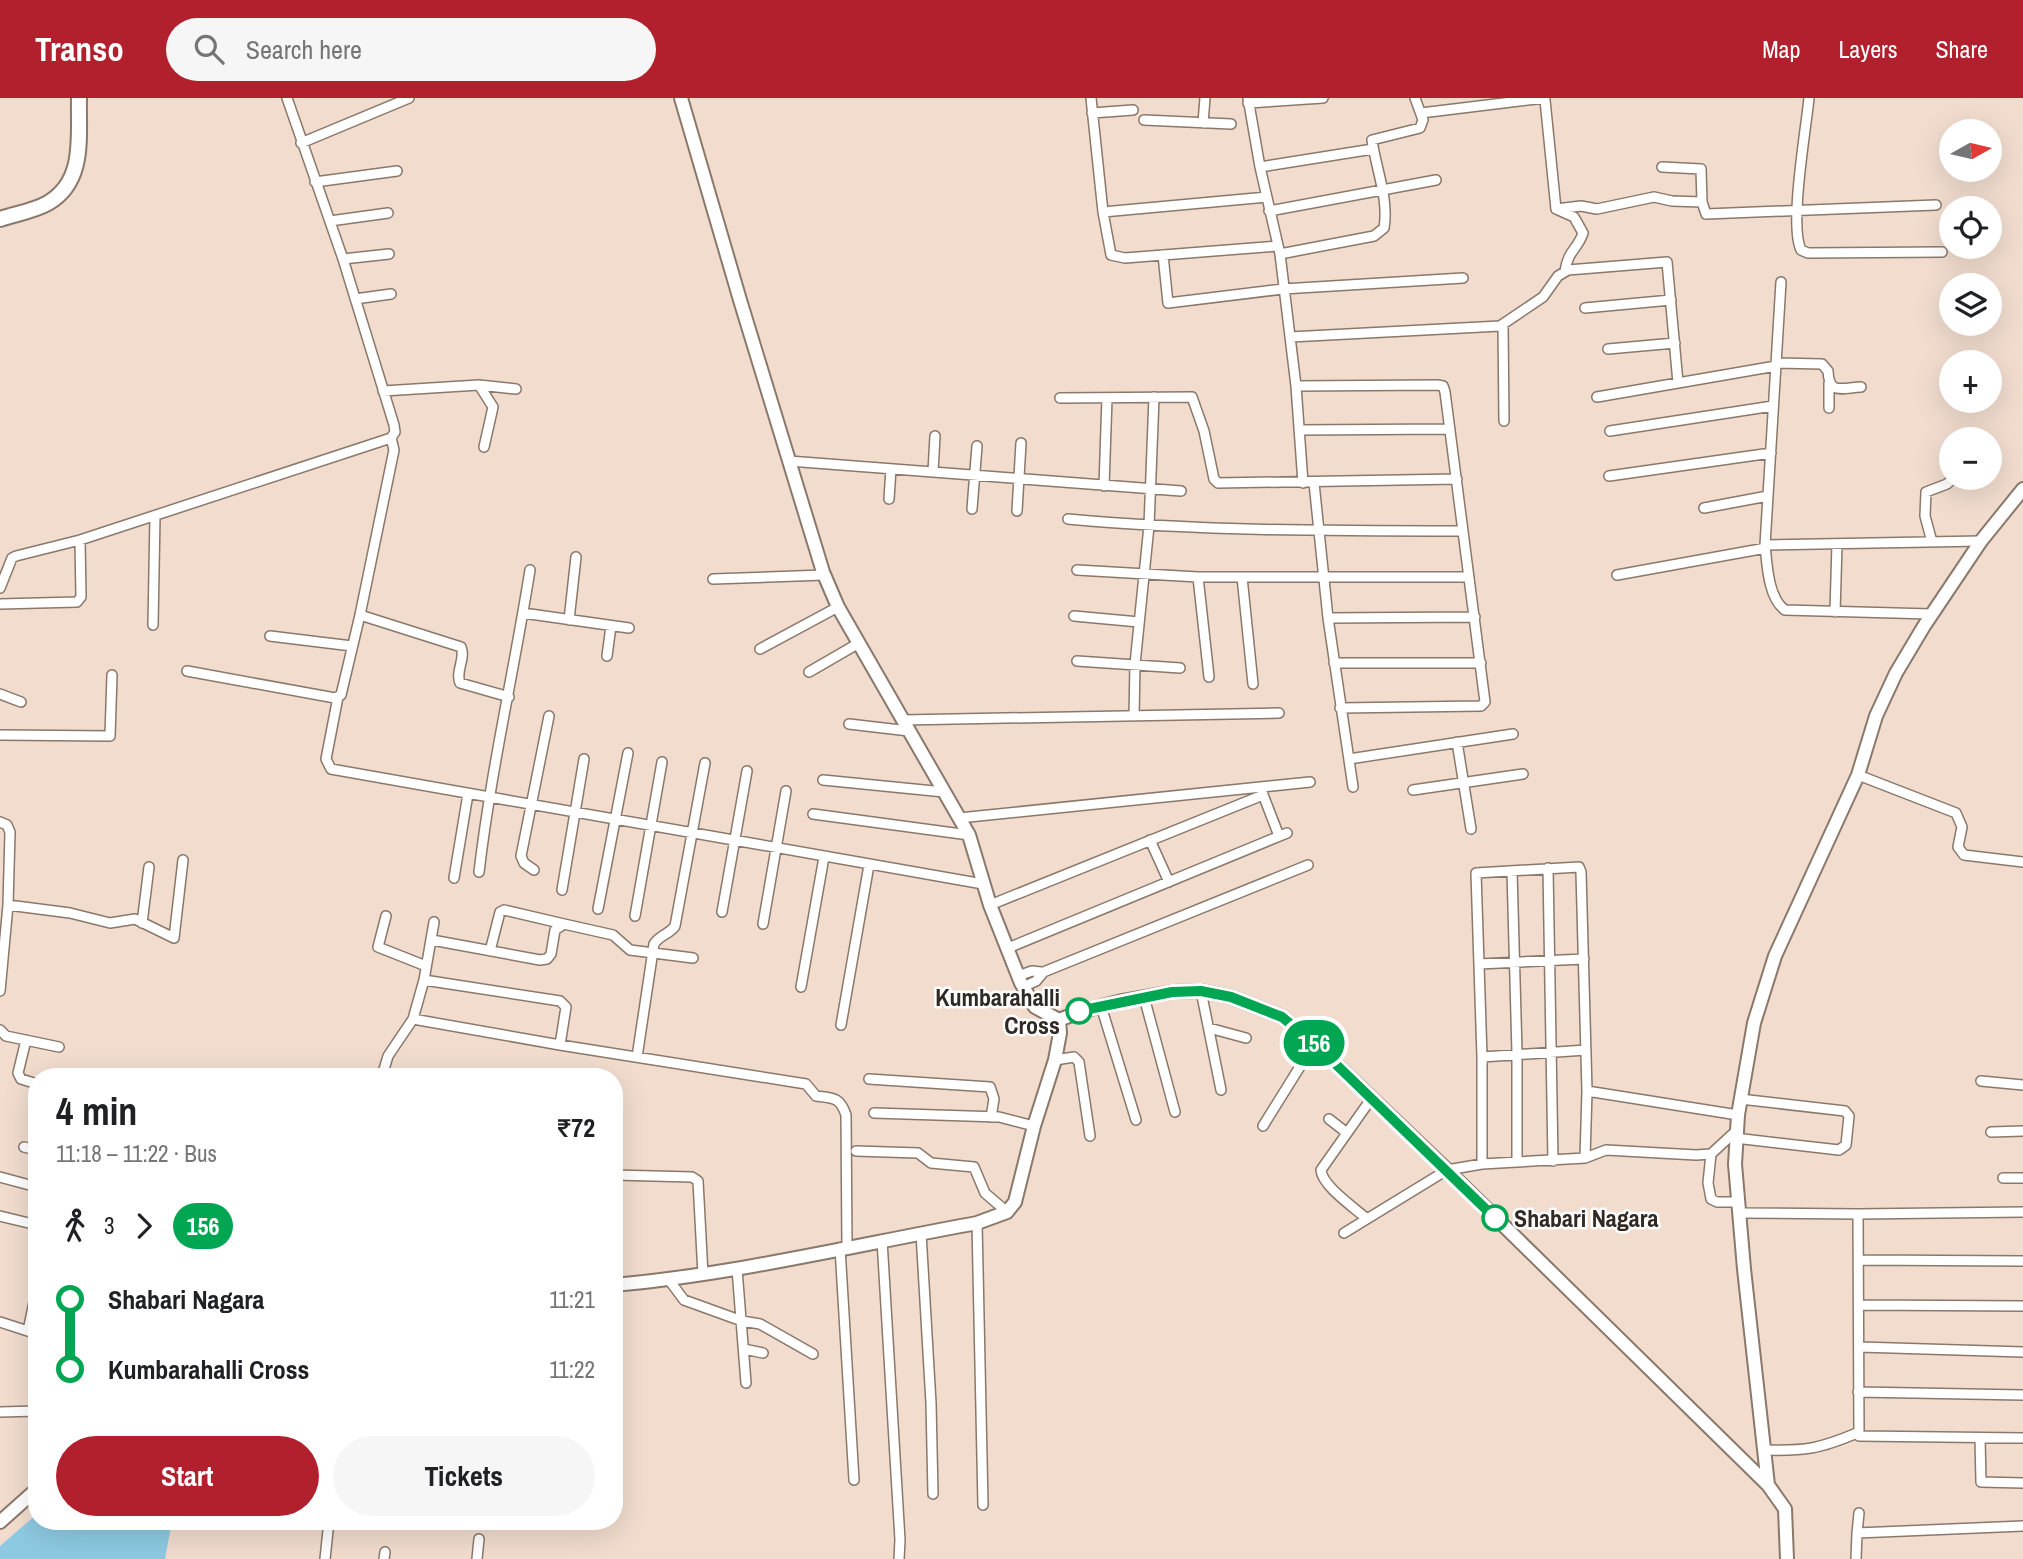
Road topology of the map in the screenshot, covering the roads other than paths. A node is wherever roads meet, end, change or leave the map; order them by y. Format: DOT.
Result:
graph roads {
  1 [pos="79,98"];
  2 [pos="287,98"];
  3 [pos="409,98"];
  4 [pos="681,98"];
  5 [pos="1091,98"];
  6 [pos="1205,98"];
  7 [pos="1323,98"];
  8 [pos="1415,98"];
  9 [pos="1809,98"];
  10 [pos="1545,99"];
  11 [pos="1248,100"];
  12 [pos="391,102"];
  13 [pos="1133,110"];
  14 [pos="1092,113"];
  15 [pos="1421,113"];
  16 [pos="1144,120"];
  17 [pos="1203,123"];
  18 [pos="1231,124"];
  19 [pos="301,144"];
  20 [pos="1373,149"];
  21 [pos="1259,167"];
  22 [pos="1662,167"];
  23 [pos="397,172"];
  24 [pos="1436,180"];
  25 [pos="315,182"];
  26 [pos="1382,191"];
  27 [pos="1267,197"];
  28 [pos="1702,202"];
  29 [pos="1936,205"];
  30 [pos="1556,209"];
  31 [pos="1797,209"];
  32 [pos="1269,211"];
  33 [pos="1103,212"];
  34 [pos="388,213"];
  35 [pos="0,219"];
  36 [pos="330,221"];
  37 [pos="1279,250"];
  38 [pos="1939,252"];
  39 [pos="389,254"];
  40 [pos="1163,255"];
  41 [pos="343,260"];
  42 [pos="1565,271"];
  43 [pos="1463,278"];
  44 [pos="1781,282"];
  45 [pos="1283,289"];
  46 [pos="391,294"];
  47 [pos="355,299"];
  48 [pos="1671,300"];
  49 [pos="1585,308"];
  50 [pos="1503,326"];
  51 [pos="1290,337"];
  52 [pos="1675,343"];
  53 [pos="1608,349"];
  54 [pos="1776,365"];
  55 [pos="1678,383"];
  56 [pos="1829,383"];
  57 [pos="479,385"];
  58 [pos="1296,386"];
  59 [pos="1861,387"];
  60 [pos="516,389"];
  61 [pos="383,391"];
  62 [pos="1154,397"];
  63 [pos="1597,397"];
  64 [pos="1060,398"];
  65 [pos="1107,398"];
  66 [pos="1773,406"];
  67 [pos="1829,408"];
  68 [pos="1504,421"];
  69 [pos="1450,429"];
  70 [pos="1299,430"];
  71 [pos="1610,431"];
  72 [pos="935,436"];
  73 [pos="391,438"];
  74 [pos="1021,443"];
  75 [pos="978,446"];
  76 [pos="484,447"];
  77 [pos="1771,453"];
  78 [pos="789,461"];
  79 [pos="891,469"];
  80 [pos="933,472"];
  81 [pos="974,476"];
  82 [pos="1609,476"];
  83 [pos="1018,479"];
  84 [pos="1457,480"];
  85 [pos="1303,483"];
  86 [pos="1314,483"];
  87 [pos="1104,486"];
  88 [pos="1939,487"];
  89 [pos="2023,489"];
  90 [pos="1150,490"];
  91 [pos="1181,491"];
  92 [pos="1768,496"];
  93 [pos="889,499"];
  94 [pos="1704,508"];
  95 [pos="972,509"];
  96 [pos="1017,511"];
  97 [pos="155,516"];
  98 [pos="1068,519"];
  99 [pos="1149,526"];
  100 [pos="1320,531"];
  101 [pos="1463,531"];
  102 [pos="80,540"];
  103 [pos="1981,541"];
  104 [pos="1932,542"];
  105 [pos="1837,544"];
  106 [pos="1765,547"];
  107 [pos="576,557"];
  108 [pos="530,570"];
  109 [pos="1077,570"];
  110 [pos="1143,574"];
  111 [pos="824,575"];
  112 [pos="1617,575"];
  113 [pos="1324,576"];
  114 [pos="1198,577"];
  115 [pos="1242,577"];
  116 [pos="1469,577"];
  117 [pos="713,579"];
  118 [pos="0,588"];
  119 [pos="0,604"];
  120 [pos="838,607"];
  121 [pos="1835,612"];
  122 [pos="523,613"];
  123 [pos="1931,614"];
  124 [pos="360,615"];
  125 [pos="1074,616"];
  126 [pos="1475,617"];
  127 [pos="1328,618"];
  128 [pos="569,620"];
  129 [pos="1139,622"];
  130 [pos="153,625"];
  131 [pos="611,626"];
  132 [pos="629,628"];
  133 [pos="270,636"];
  134 [pos="859,643"];
  135 [pos="352,646"];
  136 [pos="760,649"];
  137 [pos="607,656"];
  138 [pos="1077,661"];
  139 [pos="1334,663"];
  140 [pos="1480,663"];
  141 [pos="1135,664"];
  142 [pos="1180,668"];
  143 [pos="187,671"];
  144 [pos="809,672"];
  145 [pos="111,675"];
  146 [pos="1209,677"];
  147 [pos="1253,684"];
  148 [pos="0,694"];
  149 [pos="338,697"];
  150 [pos="509,697"];
  151 [pos="21,702"];
  152 [pos="1340,708"];
  153 [pos="1279,713"];
  154 [pos="548,716"];
  155 [pos="1134,716"];
  156 [pos="849,724"];
  157 [pos="906,725"];
  158 [pos="1513,734"];
  159 [pos="0,735"];
  160 [pos="1457,742"];
  161 [pos="628,753"];
  162 [pos="584,759"];
  163 [pos="1349,759"];
  164 [pos="662,762"];
  165 [pos="705,763"];
  166 [pos="747,771"];
  167 [pos="1523,774"];
  168 [pos="1858,775"];
  169 [pos="823,780"];
  170 [pos="1310,782"];
  171 [pos="1464,783"];
  172 [pos="1353,788"];
  173 [pos="1413,790"];
  174 [pos="786,791"];
  175 [pos="1261,791"];
  176 [pos="944,792"];
  177 [pos="468,794"];
  178 [pos="488,798"];
  179 [pos="531,805"];
  180 [pos="575,812"];
  181 [pos="813,814"];
  182 [pos="959,818"];
  183 [pos="617,820"];
  184 [pos="0,822"];
  185 [pos="651,827"];
  186 [pos="1471,829"];
  187 [pos="694,834"];
  188 [pos="968,835"];
  189 [pos="1150,840"];
  190 [pos="734,842"];
  191 [pos="776,848"];
  192 [pos="824,857"];
  193 [pos="183,860"];
  194 [pos="2023,862"];
  195 [pos="1308,864"];
  196 [pos="869,865"];
  197 [pos="149,867"];
  198 [pos="1548,868"];
  199 [pos="534,870"];
  200 [pos="1512,871"];
  201 [pos="479,872"];
  202 [pos="454,877"];
  203 [pos="1169,882"];
  204 [pos="983,884"];
  205 [pos="562,890"];
  206 [pos="8,905"];
  207 [pos="990,905"];
  208 [pos="598,909"];
  209 [pos="722,912"];
  210 [pos="386,916"];
  211 [pos="635,916"];
  212 [pos="139,921"];
  213 [pos="434,922"];
  214 [pos="564,924"];
  215 [pos="763,924"];
  216 [pos="432,940"];
  217 [pos="1008,948"];
  218 [pos="490,951"];
  219 [pos="653,954"];
  220 [pos="693,958"];
  221 [pos="1584,959"];
  222 [pos="1549,961"];
  223 [pos="1514,962"];
  224 [pos="1479,964"];
  225 [pos="426,966"];
  226 [pos="424,980"];
  227 [pos="1021,982"];
  228 [pos="801,987"];
  229 [pos="0,991"];
  230 [pos="1201,991"];
  231 [pos="1144,997"];
  232 [pos="1101,1006"];
  233 [pos="414,1020"];
  234 [pos="1059,1020"];
  235 [pos="841,1025"];
  236 [pos="1209,1028"];
  237 [pos="0,1030"];
  238 [pos="1246,1038"];
  239 [pos="26,1040"];
  240 [pos="1314,1044"];
  241 [pos="560,1045"];
  242 [pos="59,1047"];
  243 [pos="1586,1049"];
  244 [pos="1552,1052"];
  245 [pos="1517,1054"];
  246 [pos="636,1057"];
  247 [pos="1482,1057"];
  248 [pos="1055,1060"];
  249 [pos="384,1068"];
  250 [pos="869,1079"];
  251 [pos="28,1081"];
  252 [pos="1981,1081"];
  253 [pos="2023,1085"];
  254 [pos="1222,1090"];
  255 [pos="1587,1091"];
  256 [pos="1371,1099"];
  257 [pos="1740,1099"];
  258 [pos="1175,1112"];
  259 [pos="874,1113"];
  260 [pos="1738,1115"];
  261 [pos="991,1117"];
  262 [pos="1329,1119"];
  263 [pos="1136,1120"];
  264 [pos="1034,1126"];
  265 [pos="1263,1126"];
  266 [pos="2023,1131"];
  267 [pos="1991,1132"];
  268 [pos="1347,1133"];
  269 [pos="1736,1135"];
  270 [pos="1090,1136"];
  271 [pos="24,1147"];
  272 [pos="28,1148"];
  273 [pos="856,1151"];
  274 [pos="1711,1154"];
  275 [pos="1585,1158"];
  276 [pos="1553,1161"];
  277 [pos="1517,1162"];
  278 [pos="1482,1164"];
  279 [pos="1447,1170"];
  280 [pos="623,1175"];
  281 [pos="0,1177"];
  282 [pos="2003,1178"];
  283 [pos="2023,1178"];
  284 [pos="28,1185"];
  285 [pos="1738,1207"];
  286 [pos="1007,1212"];
  287 [pos="2023,1212"];
  288 [pos="1858,1214"];
  289 [pos="0,1216"];
  290 [pos="1367,1219"];
  291 [pos="28,1223"];
  292 [pos="977,1223"];
  293 [pos="921,1233"];
  294 [pos="1345,1233"];
  295 [pos="882,1240"];
  296 [pos="844,1247"];
  297 [pos="1858,1260"];
  298 [pos="2023,1261"];
  299 [pos="737,1269"];
  300 [pos="703,1275"];
  301 [pos="669,1280"];
  302 [pos="623,1284"];
  303 [pos="1859,1305"];
  304 [pos="2023,1306"];
  305 [pos="742,1321"];
  306 [pos="0,1322"];
  307 [pos="28,1330"];
  308 [pos="1860,1347"];
  309 [pos="744,1349"];
  310 [pos="2023,1352"];
  311 [pos="764,1353"];
  312 [pos="813,1354"];
  313 [pos="746,1383"];
  314 [pos="1858,1392"];
  315 [pos="2023,1395"];
  316 [pos="28,1411"];
  317 [pos="0,1412"];
  318 [pos="1857,1433"];
  319 [pos="1980,1438"];
  320 [pos="2023,1438"];
  321 [pos="1765,1450"];
  322 [pos="854,1480"];
  323 [pos="2023,1483"];
  324 [pos="1768,1485"];
  325 [pos="933,1494"];
  326 [pos="28,1497"];
  327 [pos="983,1505"];
  328 [pos="1859,1513"];
  329 [pos="0,1522"];
  330 [pos="2023,1526"];
  331 [pos="327,1530"];
  332 [pos="1857,1533"];
  333 [pos="479,1539"];
  334 [pos="325,1559"];
  335 [pos="477,1559"];
  336 [pos="899,1559"];
  337 [pos="1787,1559"];
  338 [pos="1856,1559"];
  1 -- 35 [label="main road"];
  2 -- 19 [label="street"];
  3 -- 12 [label="street"];
  4 -- 78 [label="street"];
  5 -- 14 [label="street"];
  6 -- 17 [label="street"];
  7 -- 11 [label="street"];
  8 -- 15 [label="street"];
  9 -- 31 [label="street"];
  10 -- 15 [label="street"];
  10 -- 30 [label="street"];
  11 -- 21 [label="street"];
  12 -- 19 [label="street"];
  13 -- 14 [label="street"];
  14 -- 33 [label="street"];
  15 -- 20 [label="street"];
  16 -- 17 [label="street"];
  17 -- 18 [label="street"];
  19 -- 25 [label="street"];
  20 -- 21 [label="street"];
  20 -- 26 [label="street"];
  21 -- 27 [label="street"];
  22 -- 28 [label="street"];
  23 -- 25 [label="street"];
  24 -- 26 [label="street"];
  25 -- 36 [label="street"];
  26 -- 32 [label="street"];
  26 -- 37 [label="street"];
  27 -- 32 [label="street"];
  27 -- 33 [label="street"];
  28 -- 30 [label="street"];
  28 -- 31 [label="street"];
  29 -- 31 [label="street"];
  30 -- 42 [label="street"];
  31 -- 38 [label="street"];
  32 -- 37 [label="street"];
  33 -- 40 [label="street"];
  34 -- 36 [label="street"];
  36 -- 41 [label="street"];
  37 -- 40 [label="street"];
  37 -- 45 [label="street"];
  39 -- 41 [label="street"];
  40 -- 45 [label="street"];
  41 -- 47 [label="street"];
  42 -- 48 [label="street"];
  42 -- 50 [label="street"];
  43 -- 45 [label="street"];
  44 -- 54 [label="street"];
  45 -- 51 [label="street"];
  46 -- 47 [label="street"];
  47 -- 61 [label="street"];
  48 -- 49 [label="street"];
  48 -- 52 [label="street"];
  50 -- 51 [label="street"];
  50 -- 68 [label="street"];
  51 -- 58 [label="street"];
  52 -- 53 [label="street"];
  52 -- 55 [label="street"];
  54 -- 55 [label="street"];
  54 -- 56 [label="street"];
  54 -- 66 [label="street"];
  55 -- 63 [label="street"];
  56 -- 59 [label="street"];
  56 -- 67 [label="street"];
  57 -- 60 [label="street"];
  57 -- 61 [label="street"];
  57 -- 76 [label="street"];
  58 -- 69 [label="street"];
  58 -- 70 [label="street"];
  61 -- 73 [label="street"];
  62 -- 65 [label="street"];
  62 -- 85 [label="street"];
  62 -- 90 [label="street"];
  64 -- 65 [label="street"];
  65 -- 87 [label="street"];
  66 -- 71 [label="street"];
  66 -- 77 [label="street"];
  69 -- 70 [label="street"];
  69 -- 84 [label="street"];
  70 -- 85 [label="street"];
  72 -- 80 [label="street"];
  73 -- 97 [label="street"];
  73 -- 124 [label="street"];
  74 -- 83 [label="street"];
  75 -- 81 [label="street"];
  77 -- 82 [label="street"];
  77 -- 92 [label="street"];
  78 -- 79 [label="street"];
  78 -- 111 [label="street"];
  79 -- 80 [label="street"];
  79 -- 93 [label="street"];
  80 -- 81 [label="street"];
  81 -- 83 [label="street"];
  81 -- 95 [label="street"];
  83 -- 87 [label="street"];
  83 -- 96 [label="street"];
  84 -- 86 [label="street"];
  84 -- 101 [label="street"];
  85 -- 86 [label="street"];
  86 -- 100 [label="street"];
  87 -- 90 [label="street"];
  88 -- 104 [label="street"];
  89 -- 103 [label="street"];
  90 -- 91 [label="street"];
  90 -- 99 [label="street"];
  92 -- 94 [label="street"];
  92 -- 106 [label="street"];
  97 -- 102 [label="street"];
  97 -- 130 [label="street"];
  98 -- 99 [label="street"];
  99 -- 100 [label="street"];
  99 -- 110 [label="street"];
  100 -- 101 [label="street"];
  100 -- 113 [label="street"];
  101 -- 116 [label="street"];
  102 -- 118 [label="street"];
  102 -- 119 [label="street"];
  103 -- 104 [label="street"];
  103 -- 123 [label="street"];
  104 -- 105 [label="street"];
  105 -- 106 [label="street"];
  105 -- 121 [label="street"];
  106 -- 112 [label="street"];
  106 -- 121 [label="street"];
  107 -- 128 [label="street"];
  108 -- 122 [label="street"];
  109 -- 110 [label="street"];
  110 -- 114 [label="street"];
  110 -- 129 [label="street"];
  111 -- 117 [label="street"];
  111 -- 120 [label="street"];
  113 -- 115 [label="street"];
  113 -- 116 [label="street"];
  113 -- 127 [label="street"];
  114 -- 115 [label="street"];
  114 -- 146 [label="street"];
  115 -- 147 [label="street"];
  116 -- 126 [label="street"];
  120 -- 134 [label="street"];
  120 -- 136 [label="street"];
  121 -- 123 [label="street"];
  122 -- 128 [label="street"];
  122 -- 150 [label="street"];
  123 -- 168 [label="street"];
  124 -- 135 [label="street"];
  124 -- 150 [label="street"];
  125 -- 129 [label="street"];
  126 -- 127 [label="street"];
  126 -- 140 [label="street"];
  127 -- 139 [label="street"];
  128 -- 131 [label="street"];
  129 -- 141 [label="street"];
  131 -- 132 [label="street"];
  131 -- 137 [label="street"];
  133 -- 135 [label="street"];
  134 -- 144 [label="street"];
  134 -- 157 [label="street"];
  135 -- 149 [label="street"];
  138 -- 141 [label="street"];
  139 -- 140 [label="street"];
  139 -- 152 [label="street"];
  140 -- 152 [label="street"];
  141 -- 142 [label="street"];
  141 -- 155 [label="street"];
  143 -- 149 [label="street"];
  145 -- 159 [label="street"];
  148 -- 151 [label="street"];
  149 -- 177 [label="street"];
  150 -- 178 [label="street"];
  152 -- 163 [label="street"];
  153 -- 155 [label="street"];
  154 -- 179 [label="street"];
  155 -- 157 [label="street"];
  156 -- 157 [label="street"];
  157 -- 176 [label="street"];
  158 -- 160 [label="street"];
  160 -- 163 [label="street"];
  160 -- 171 [label="street"];
  161 -- 183 [label="street"];
  162 -- 180 [label="street"];
  163 -- 172 [label="street"];
  164 -- 185 [label="street"];
  165 -- 187 [label="street"];
  166 -- 190 [label="street"];
  167 -- 171 [label="street"];
  168 -- 194 [label="street"];
  168 -- 257 [label="street"];
  169 -- 176 [label="street"];
  170 -- 175 [label="street"];
  171 -- 173 [label="street"];
  171 -- 186 [label="street"];
  174 -- 191 [label="street"];
  175 -- 182 [label="street"];
  175 -- 189 [label="street"];
  175 -- 203 [label="street"];
  176 -- 182 [label="street"];
  177 -- 178 [label="street"];
  177 -- 202 [label="street"];
  178 -- 179 [label="street"];
  178 -- 201 [label="street"];
  179 -- 180 [label="street"];
  179 -- 199 [label="street"];
  180 -- 183 [label="street"];
  180 -- 205 [label="street"];
  181 -- 188 [label="street"];
  182 -- 188 [label="street"];
  183 -- 185 [label="street"];
  183 -- 208 [label="street"];
  184 -- 206 [label="street"];
  185 -- 187 [label="street"];
  185 -- 211 [label="street"];
  187 -- 190 [label="street"];
  187 -- 219 [label="street"];
  188 -- 204 [label="street"];
  189 -- 203 [label="street"];
  189 -- 207 [label="street"];
  190 -- 191 [label="street"];
  190 -- 209 [label="street"];
  191 -- 192 [label="street"];
  191 -- 215 [label="street"];
  192 -- 196 [label="street"];
  192 -- 228 [label="street"];
  193 -- 212 [label="street"];
  195 -- 227 [label="street"];
  196 -- 204 [label="street"];
  196 -- 235 [label="street"];
  197 -- 212 [label="street"];
  198 -- 200 [label="street"];
  198 -- 221 [label="street"];
  198 -- 222 [label="street"];
  200 -- 223 [label="street"];
  200 -- 224 [label="street"];
  203 -- 217 [label="street"];
  204 -- 207 [label="street"];
  206 -- 212 [label="street"];
  206 -- 229 [label="street"];
  207 -- 217 [label="street"];
  210 -- 225 [label="street"];
  213 -- 216 [label="street"];
  214 -- 218 [label="street"];
  214 -- 218 [label="street"];
  214 -- 219 [label="street"];
  216 -- 218 [label="street"];
  216 -- 225 [label="street"];
  217 -- 227 [label="street"];
  219 -- 220 [label="street"];
  219 -- 246 [label="street"];
  221 -- 222 [label="street"];
  221 -- 243 [label="street"];
  222 -- 223 [label="street"];
  222 -- 244 [label="street"];
  223 -- 224 [label="street"];
  223 -- 245 [label="street"];
  224 -- 247 [label="street"];
  225 -- 226 [label="street"];
  226 -- 233 [label="street"];
  226 -- 241 [label="street"];
  227 -- 234 [label="street"];
  230 -- 231 [label="street"];
  230 -- 236 [label="street"];
  230 -- 240 [label="street"];
  231 -- 232 [label="street"];
  231 -- 258 [label="street"];
  232 -- 234 [label="street"];
  232 -- 263 [label="street"];
  233 -- 241 [label="street"];
  233 -- 249 [label="street"];
  234 -- 248 [label="street"];
  236 -- 238 [label="street"];
  236 -- 254 [label="street"];
  237 -- 239 [label="street"];
  239 -- 242 [label="street"];
  239 -- 251 [label="street"];
  240 -- 256 [label="street"];
  240 -- 265 [label="street"];
  241 -- 246 [label="street"];
  243 -- 244 [label="street"];
  243 -- 255 [label="street"];
  244 -- 245 [label="street"];
  244 -- 276 [label="street"];
  245 -- 247 [label="street"];
  245 -- 277 [label="street"];
  246 -- 296 [label="street"];
  247 -- 278 [label="street"];
  248 -- 264 [label="street"];
  248 -- 270 [label="street"];
  250 -- 261 [label="street"];
  252 -- 253 [label="street"];
  255 -- 260 [label="street"];
  255 -- 275 [label="street"];
  256 -- 268 [label="street"];
  256 -- 279 [label="street"];
  257 -- 260 [label="street"];
  257 -- 269 [label="street"];
  259 -- 261 [label="street"];
  260 -- 269 [label="street"];
  261 -- 264 [label="street"];
  262 -- 268 [label="street"];
  264 -- 286 [label="street"];
  266 -- 267 [label="street"];
  268 -- 290 [label="street"];
  269 -- 274 [label="street"];
  269 -- 285 [label="street"];
  271 -- 272 [label="street"];
  273 -- 286 [label="street"];
  274 -- 275 [label="street"];
  274 -- 285 [label="street"];
  275 -- 276 [label="street"];
  276 -- 277 [label="street"];
  277 -- 278 [label="street"];
  278 -- 279 [label="street"];
  279 -- 290 [label="street"];
  279 -- 324 [label="street"];
  280 -- 300 [label="street"];
  281 -- 284 [label="street"];
  282 -- 283 [label="street"];
  285 -- 288 [label="street"];
  285 -- 321 [label="street"];
  286 -- 292 [label="street"];
  287 -- 288 [label="street"];
  288 -- 297 [label="street"];
  289 -- 291 [label="street"];
  290 -- 294 [label="street"];
  292 -- 293 [label="street"];
  292 -- 327 [label="street"];
  293 -- 295 [label="street"];
  293 -- 325 [label="street"];
  295 -- 296 [label="street"];
  295 -- 336 [label="street"];
  296 -- 299 [label="street"];
  296 -- 322 [label="street"];
  297 -- 298 [label="street"];
  297 -- 303 [label="street"];
  299 -- 300 [label="street"];
  299 -- 305 [label="street"];
  300 -- 301 [label="street"];
  301 -- 302 [label="street"];
  301 -- 305 [label="street"];
  303 -- 304 [label="street"];
  303 -- 308 [label="street"];
  305 -- 309 [label="street"];
  305 -- 312 [label="street"];
  306 -- 307 [label="street"];
  308 -- 310 [label="street"];
  308 -- 314 [label="street"];
  309 -- 311 [label="street"];
  309 -- 313 [label="street"];
  314 -- 315 [label="street"];
  314 -- 318 [label="street"];
  316 -- 317 [label="street"];
  318 -- 319 [label="street"];
  318 -- 321 [label="street"];
  319 -- 320 [label="street"];
  319 -- 323 [label="street"];
  321 -- 324 [label="street"];
  324 -- 337 [label="street"];
  326 -- 329 [label="street"];
  328 -- 332 [label="street"];
  330 -- 332 [label="street"];
  331 -- 334 [label="street"];
  332 -- 338 [label="street"];
  333 -- 335 [label="street"];
}
